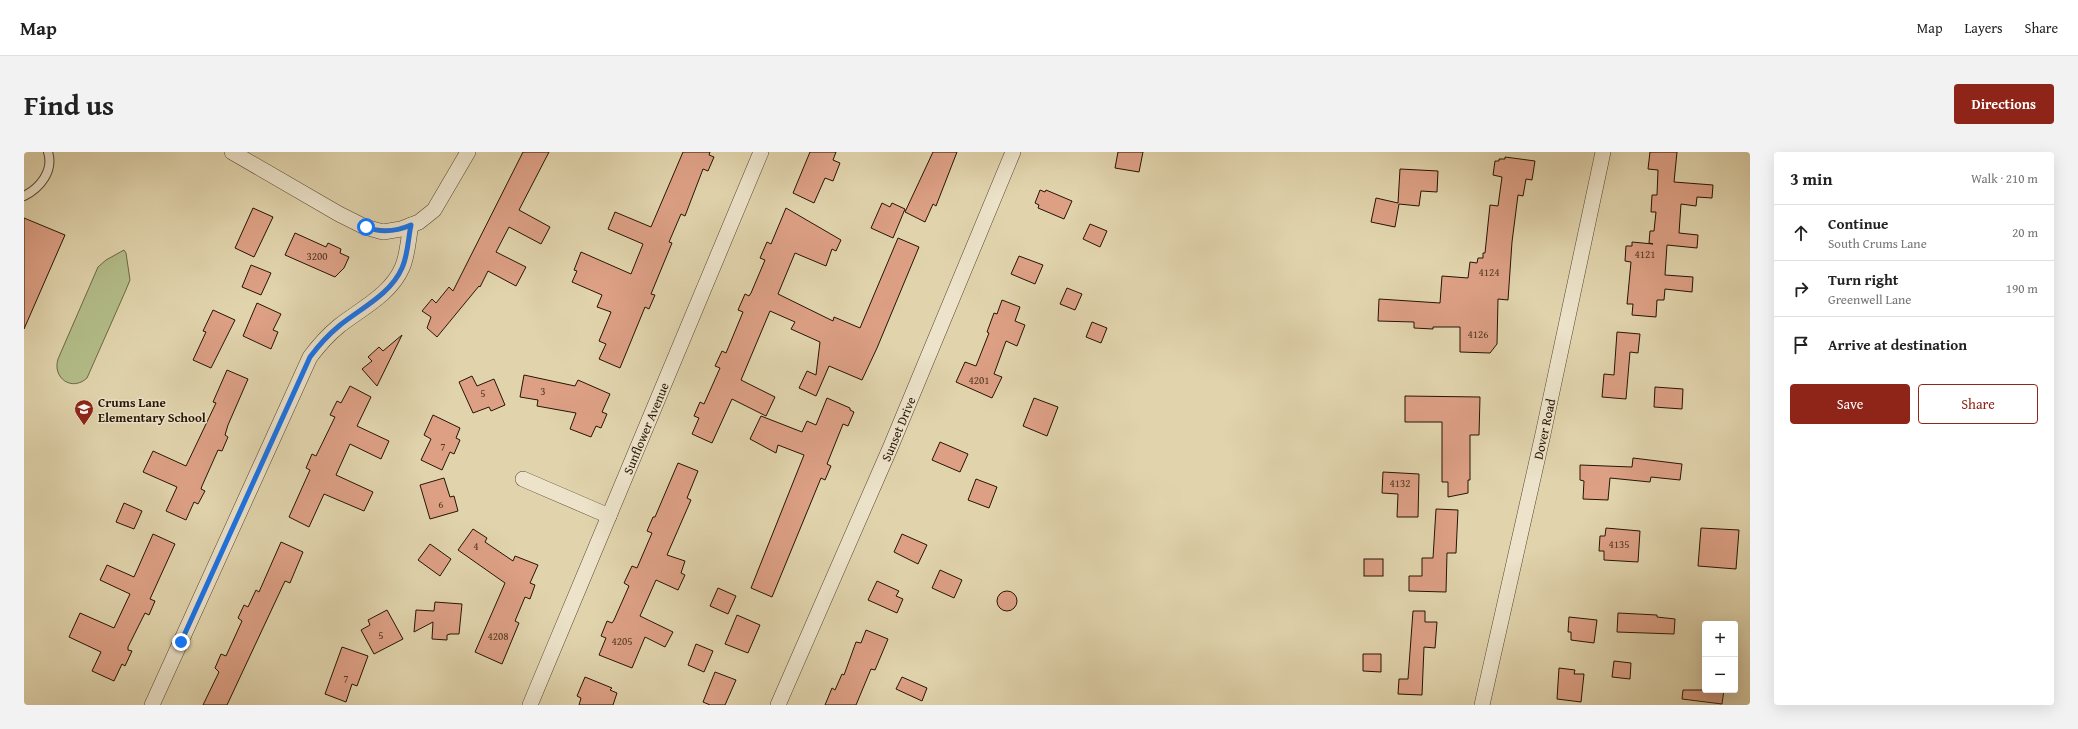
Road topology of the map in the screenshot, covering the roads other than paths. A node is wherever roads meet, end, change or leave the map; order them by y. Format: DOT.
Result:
graph roads {
  1 [pos="48,152"];
  2 [pos="232,152"];
  3 [pos="468,152"];
  4 [pos="761,152"];
  5 [pos="1013,152"];
  6 [pos="1603,152"];
  7 [pos="24,196"];
  8 [pos="411,225"];
  9 [pos="523,479"];
  10 [pos="609,516"];
  11 [pos="152,705"];
  12 [pos="530,705"];
  13 [pos="778,705"];
  14 [pos="1482,705"];
  1 -- 7 [label="lane"];
  2 -- 8 [label="street"];
  3 -- 8 [label="street"];
  4 -- 10 [label="street, Sunflower Avenue"];
  5 -- 13 [label="street, Sunset Drive"];
  6 -- 14 [label="street, Dover Road"];
  8 -- 11 [label="street"];
  9 -- 10 [label="street"];
  10 -- 12 [label="street, Sunflower Avenue"];
}
